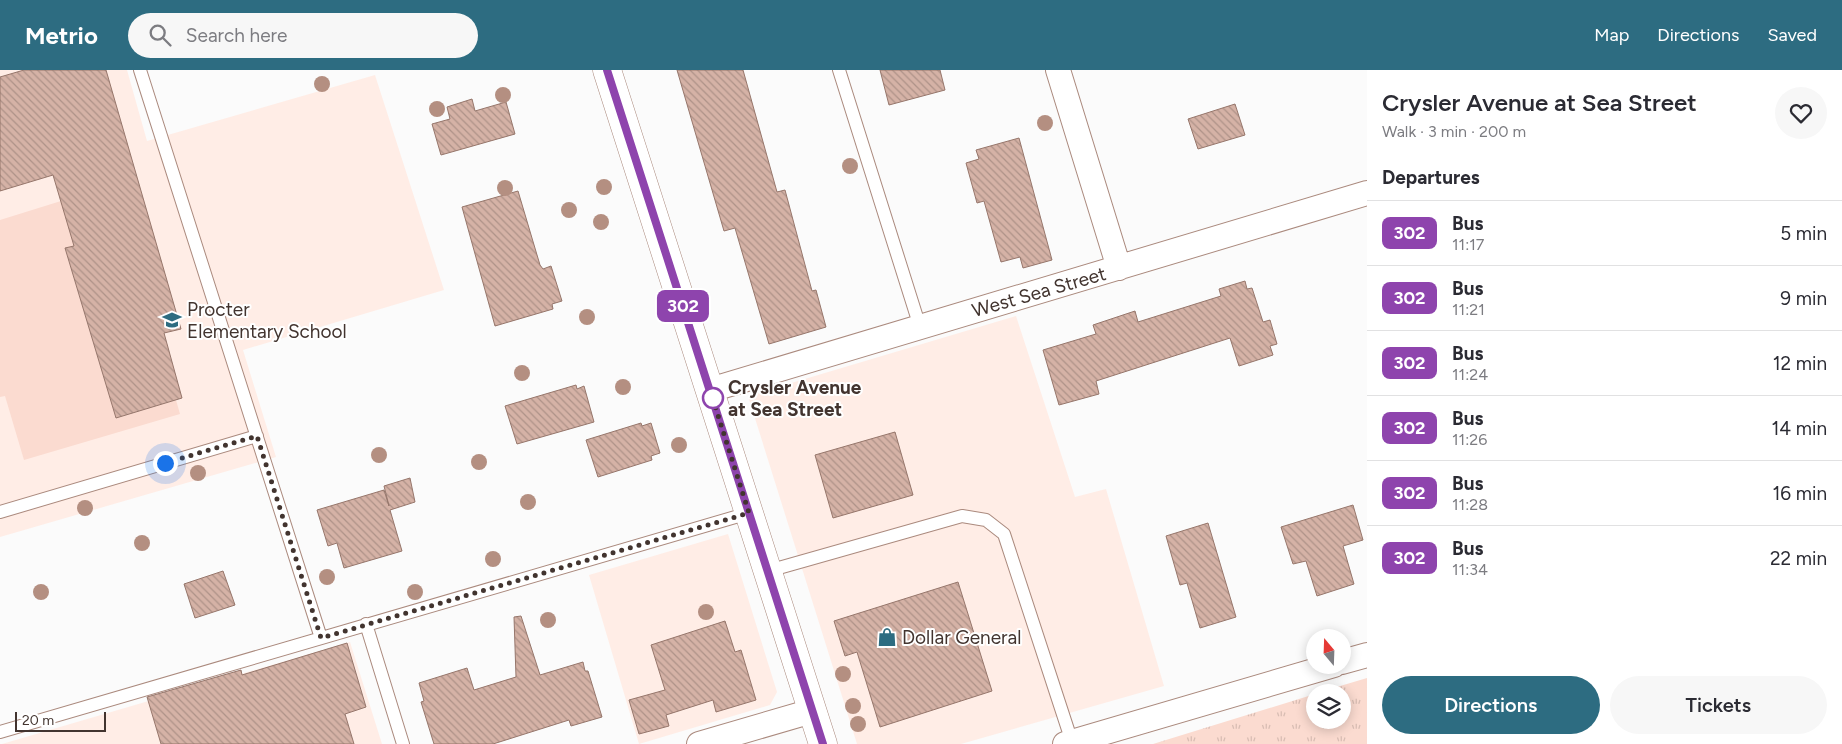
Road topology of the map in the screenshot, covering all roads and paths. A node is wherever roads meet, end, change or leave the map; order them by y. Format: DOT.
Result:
graph roads {
  1 [pos="140,70"];
  2 [pos="607,70"];
  3 [pos="839,70"];
  4 [pos="1058,70"];
  5 [pos="1367,193"];
  6 [pos="1119,268"];
  7 [pos="920,327"];
  8 [pos="710,390"];
  9 [pos="257,436"];
  10 [pos="0,512"];
  11 [pos="749,513"];
  12 [pos="768,571"];
  13 [pos="366,624"];
  14 [pos="321,638"];
  15 [pos="1367,655"];
  16 [pos="1351,659"];
  17 [pos="1306,673"];
  18 [pos="812,711"];
  19 [pos="0,732"];
  20 [pos="1068,743"];
  21 [pos="403,744"];
  22 [pos="698,744"];
  23 [pos="823,744"];
  1 -- 9 [label="lane"];
  2 -- 8 [label="main road"];
  3 -- 7 [label="lane"];
  4 -- 6 [label="street"];
  5 -- 6 [label="street, West Sea Street"];
  6 -- 7 [label="street, West Sea Street"];
  7 -- 8 [label="street, West Sea Street"];
  8 -- 11 [label="main road"];
  9 -- 10 [label="lane"];
  9 -- 14 [label="lane"];
  11 -- 12 [label="main road"];
  11 -- 13 [label="lane"];
  12 -- 18 [label="main road"];
  12 -- 20 [label="lane"];
  13 -- 14 [label="lane"];
  13 -- 21 [label="lane"];
  14 -- 19 [label="lane"];
  15 -- 16 [label="street"];
  17 -- 20 [label="street"];
  18 -- 22 [label="street"];
  18 -- 23 [label="main road"];
}
